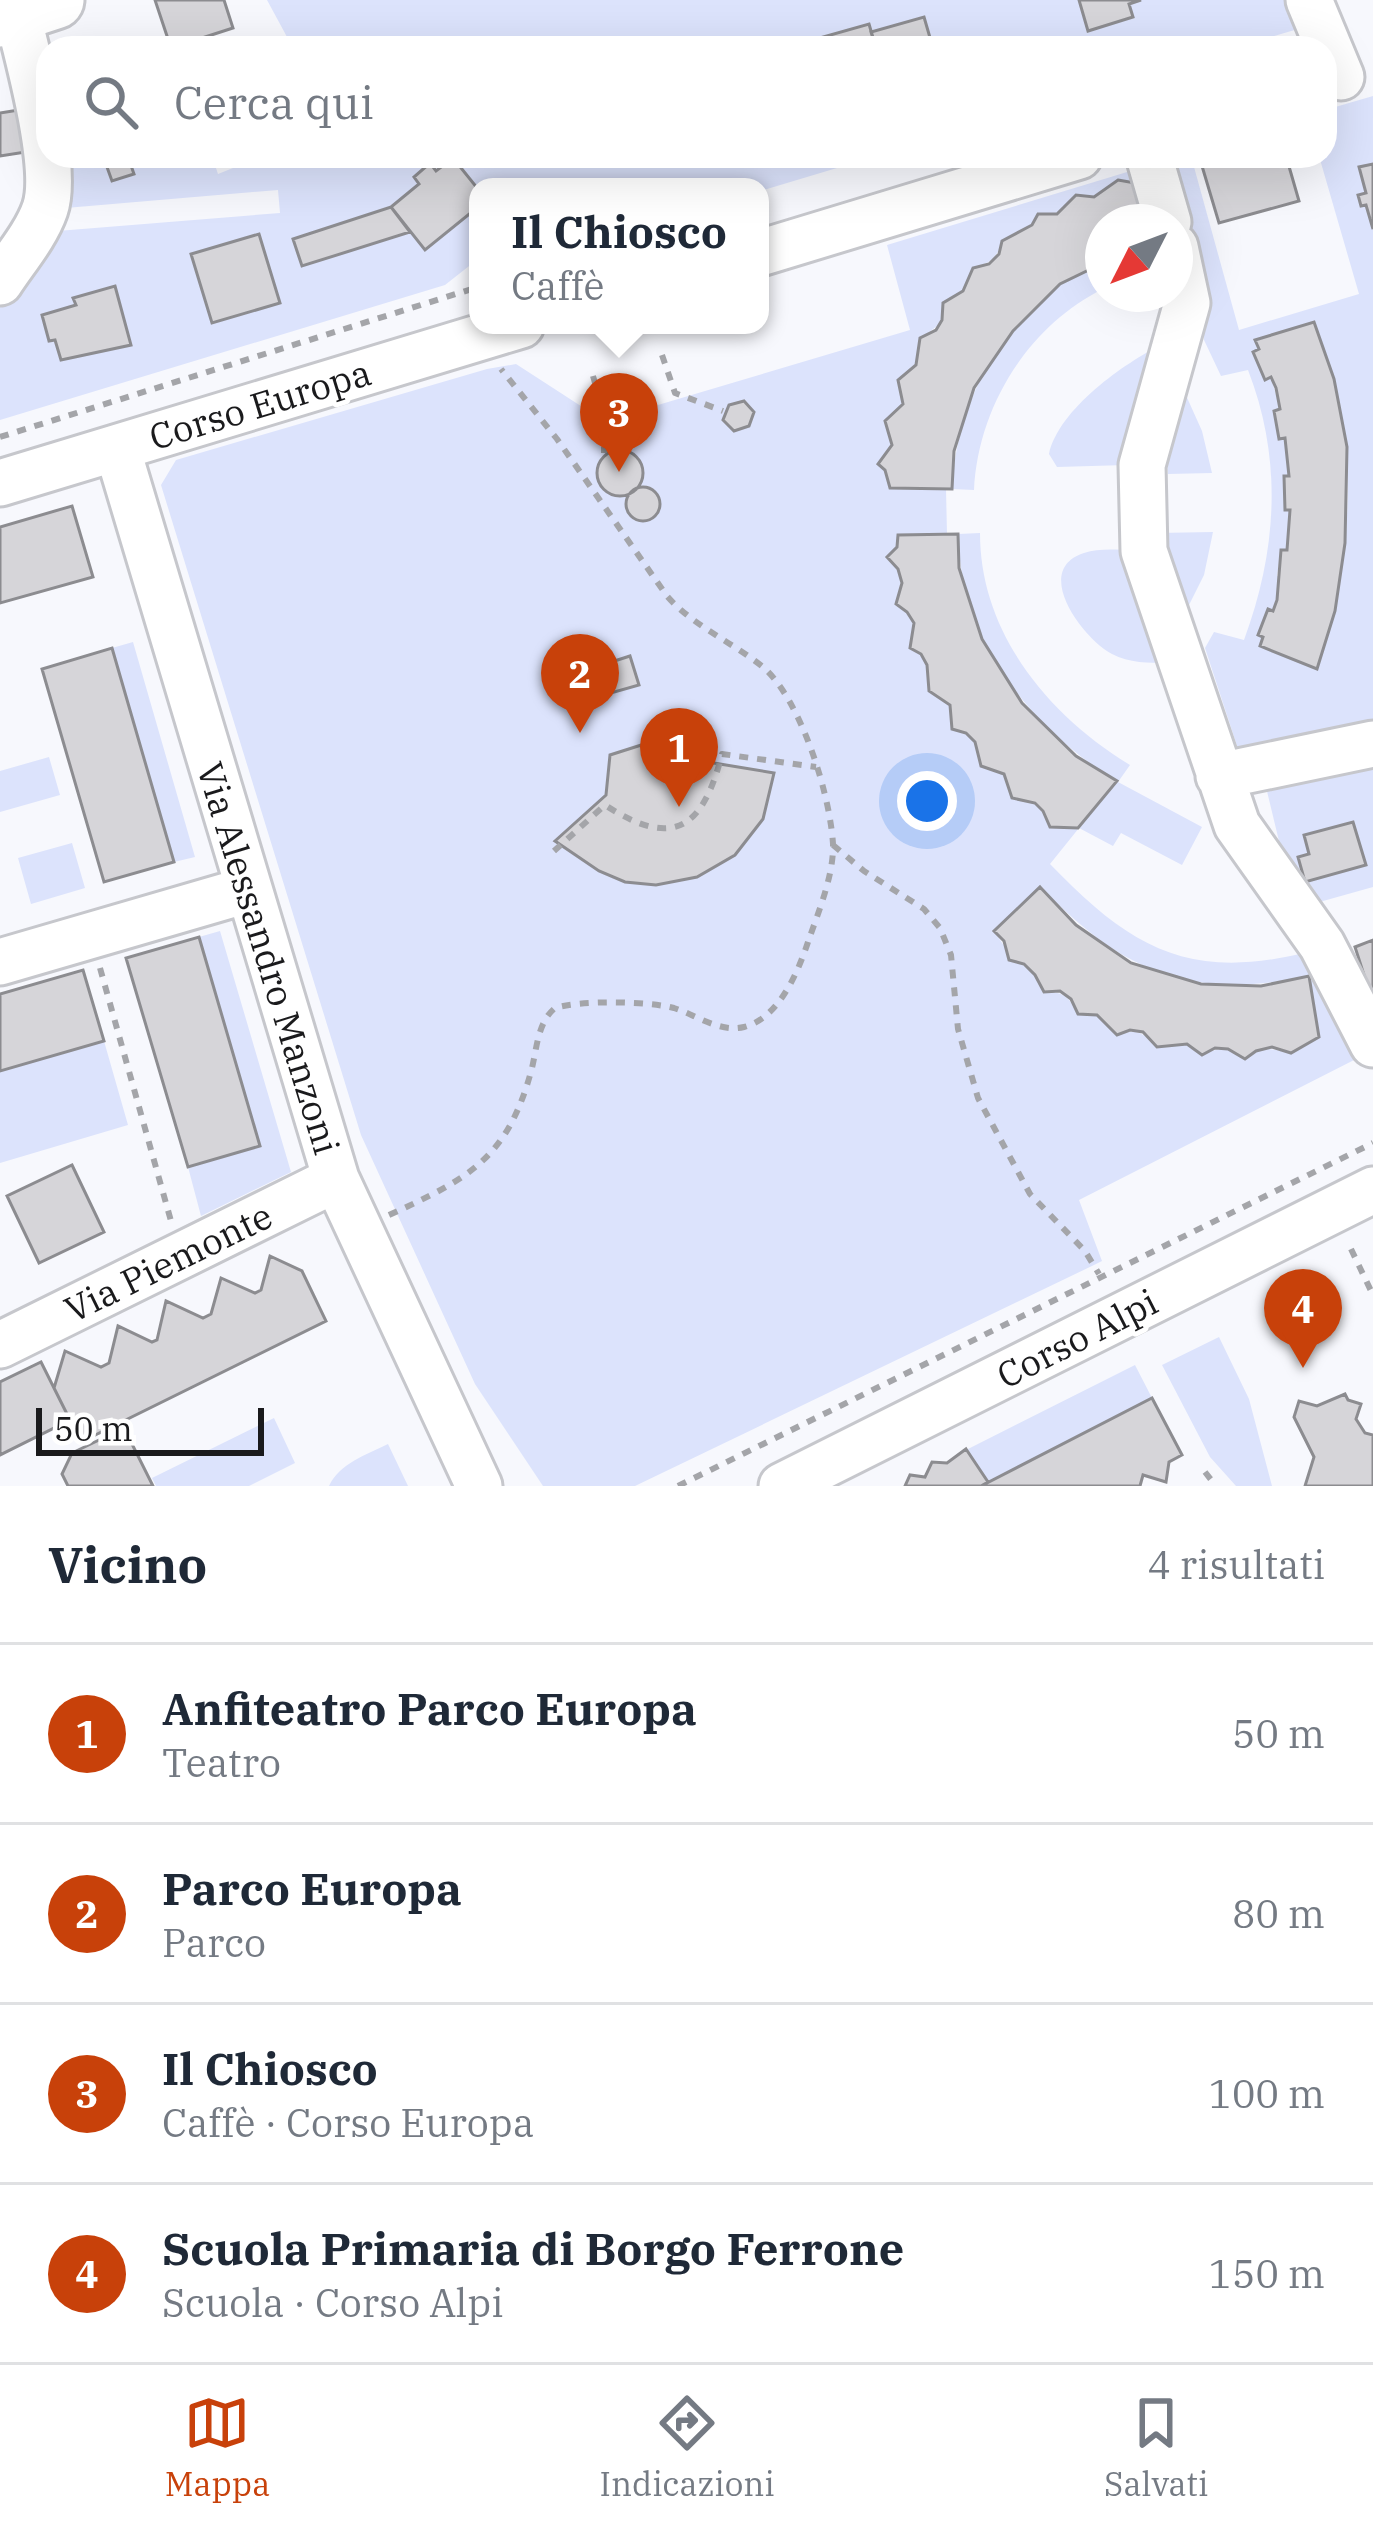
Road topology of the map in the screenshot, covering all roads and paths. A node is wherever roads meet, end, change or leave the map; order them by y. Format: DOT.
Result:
graph roads {
  1 [pos="1309,0"];
  2 [pos="24,10"];
  3 [pos="1327,36"];
  4 [pos="36,90"];
  5 [pos="47,168"];
  6 [pos="1039,168"];
  7 [pos="1153,168"];
  8 [pos="1163,204"];
  9 [pos="769,250"];
  10 [pos="0,282"];
  11 [pos="469,290"];
  12 [pos="1184,312"];
  13 [pos="491,334"];
  14 [pos="662,355"];
  15 [pos="502,372"];
  16 [pos="593,376"];
  17 [pos="723,411"];
  18 [pos="0,437"];
  19 [pos="117,448"];
  20 [pos="604,453"];
  21 [pos="0,484"];
  22 [pos="1373,744"];
  23 [pos="816,766"];
  24 [pos="1220,776"];
  25 [pos="833,844"];
  26 [pos="554,850"];
  27 [pos="247,890"];
  28 [pos="91,935"];
  29 [pos="0,962"];
  30 [pos="1373,1044"];
  31 [pos="1373,1143"];
  32 [pos="336,1179"];
  33 [pos="1373,1190"];
  34 [pos="386,1216"];
  35 [pos="1351,1249"];
  36 [pos="181,1256"];
  37 [pos="1099,1274"];
  38 [pos="1373,1294"];
  39 [pos="0,1345"];
  40 [pos="472,1468"];
  41 [pos="1205,1472"];
  42 [pos="495,1486"];
  43 [pos="678,1486"];
  44 [pos="782,1486"];
  45 [pos="1216,1486"];
  1 -- 3 [label="street"];
  2 -- 4 [label="street"];
  5 -- 10 [label="street"];
  6 -- 9 [label="street"];
  7 -- 8 [label="street"];
  11 -- 18 [label="path"];
  12 -- 24 [label="street"];
  13 -- 19 [label="street, Corso Europa"];
  14 -- 17 [label="path"];
  15 -- 23 [label="path"];
  16 -- 20 [label="path"];
  19 -- 21 [label="street, Corso Europa"];
  19 -- 27 [label="street, Via Alessandro Manzoni"];
  22 -- 24 [label="street"];
  23 -- 25 [label="path"];
  23 -- 26 [label="path"];
  24 -- 30 [label="street"];
  25 -- 34 [label="path"];
  25 -- 37 [label="path"];
  27 -- 28 [label="street"];
  27 -- 32 [label="street, Via Alessandro Manzoni"];
  28 -- 29 [label="street"];
  28 -- 36 [label="path"];
  31 -- 43 [label="path"];
  32 -- 36 [label="street, Via Piemonte"];
  32 -- 40 [label="street, Via Alessandro Manzoni"];
  33 -- 44 [label="street, Corso Alpi"];
  35 -- 38 [label="path"];
  36 -- 39 [label="street, Via Piemonte"];
  40 -- 42 [label="street, Via Alessandro Manzoni"];
  41 -- 45 [label="path"];
}
